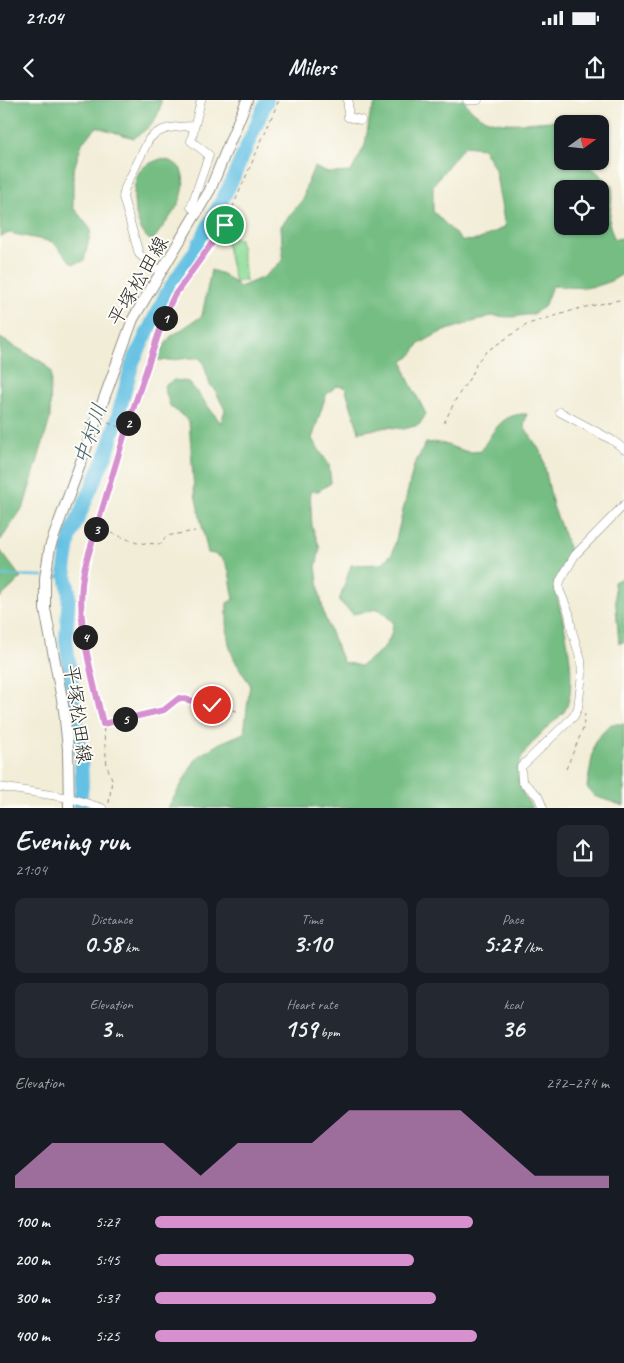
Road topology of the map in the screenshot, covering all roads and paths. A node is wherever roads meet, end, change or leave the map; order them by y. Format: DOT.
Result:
graph roads {
  1 [pos="201,100"];
  2 [pos="247,100"];
  3 [pos="279,100"];
  4 [pos="348,100"];
  5 [pos="467,100"];
  6 [pos="478,100"];
  7 [pos="360,120"];
  8 [pos="194,126"];
  9 [pos="198,213"];
  10 [pos="160,272"];
  11 [pos="624,298"];
  12 [pos="560,412"];
  13 [pos="108,423"];
  14 [pos="444,423"];
  15 [pos="126,430"];
  16 [pos="624,449"];
  17 [pos="624,505"];
  18 [pos="97,526"];
  19 [pos="194,531"];
  20 [pos="585,710"];
  21 [pos="241,712"];
  22 [pos="103,724"];
  23 [pos="566,769"];
  24 [pos="0,788"];
  25 [pos="72,802"];
  26 [pos="102,808"];
  27 [pos="108,808"];
  28 [pos="544,808"];
  1 -- 8 [label="street"];
  2 -- 9 [label="main road, 平塚松田線"];
  3 -- 15 [label="path"];
  4 -- 7 [label="street"];
  5 -- 6 [label="street"];
  8 -- 9 [label="street"];
  8 -- 10 [label="street"];
  9 -- 10 [label="main road, 平塚松田線"];
  10 -- 25 [label="main road, 平塚松田線"];
  11 -- 14 [label="path"];
  12 -- 16 [label="street"];
  13 -- 15 [label="path"];
  15 -- 18 [label="path"];
  17 -- 28 [label="street"];
  18 -- 19 [label="path"];
  18 -- 22 [label="path"];
  20 -- 23 [label="path"];
  21 -- 22 [label="path"];
  22 -- 27 [label="path"];
  24 -- 25 [label="street"];
  25 -- 26 [label="street"];
}
